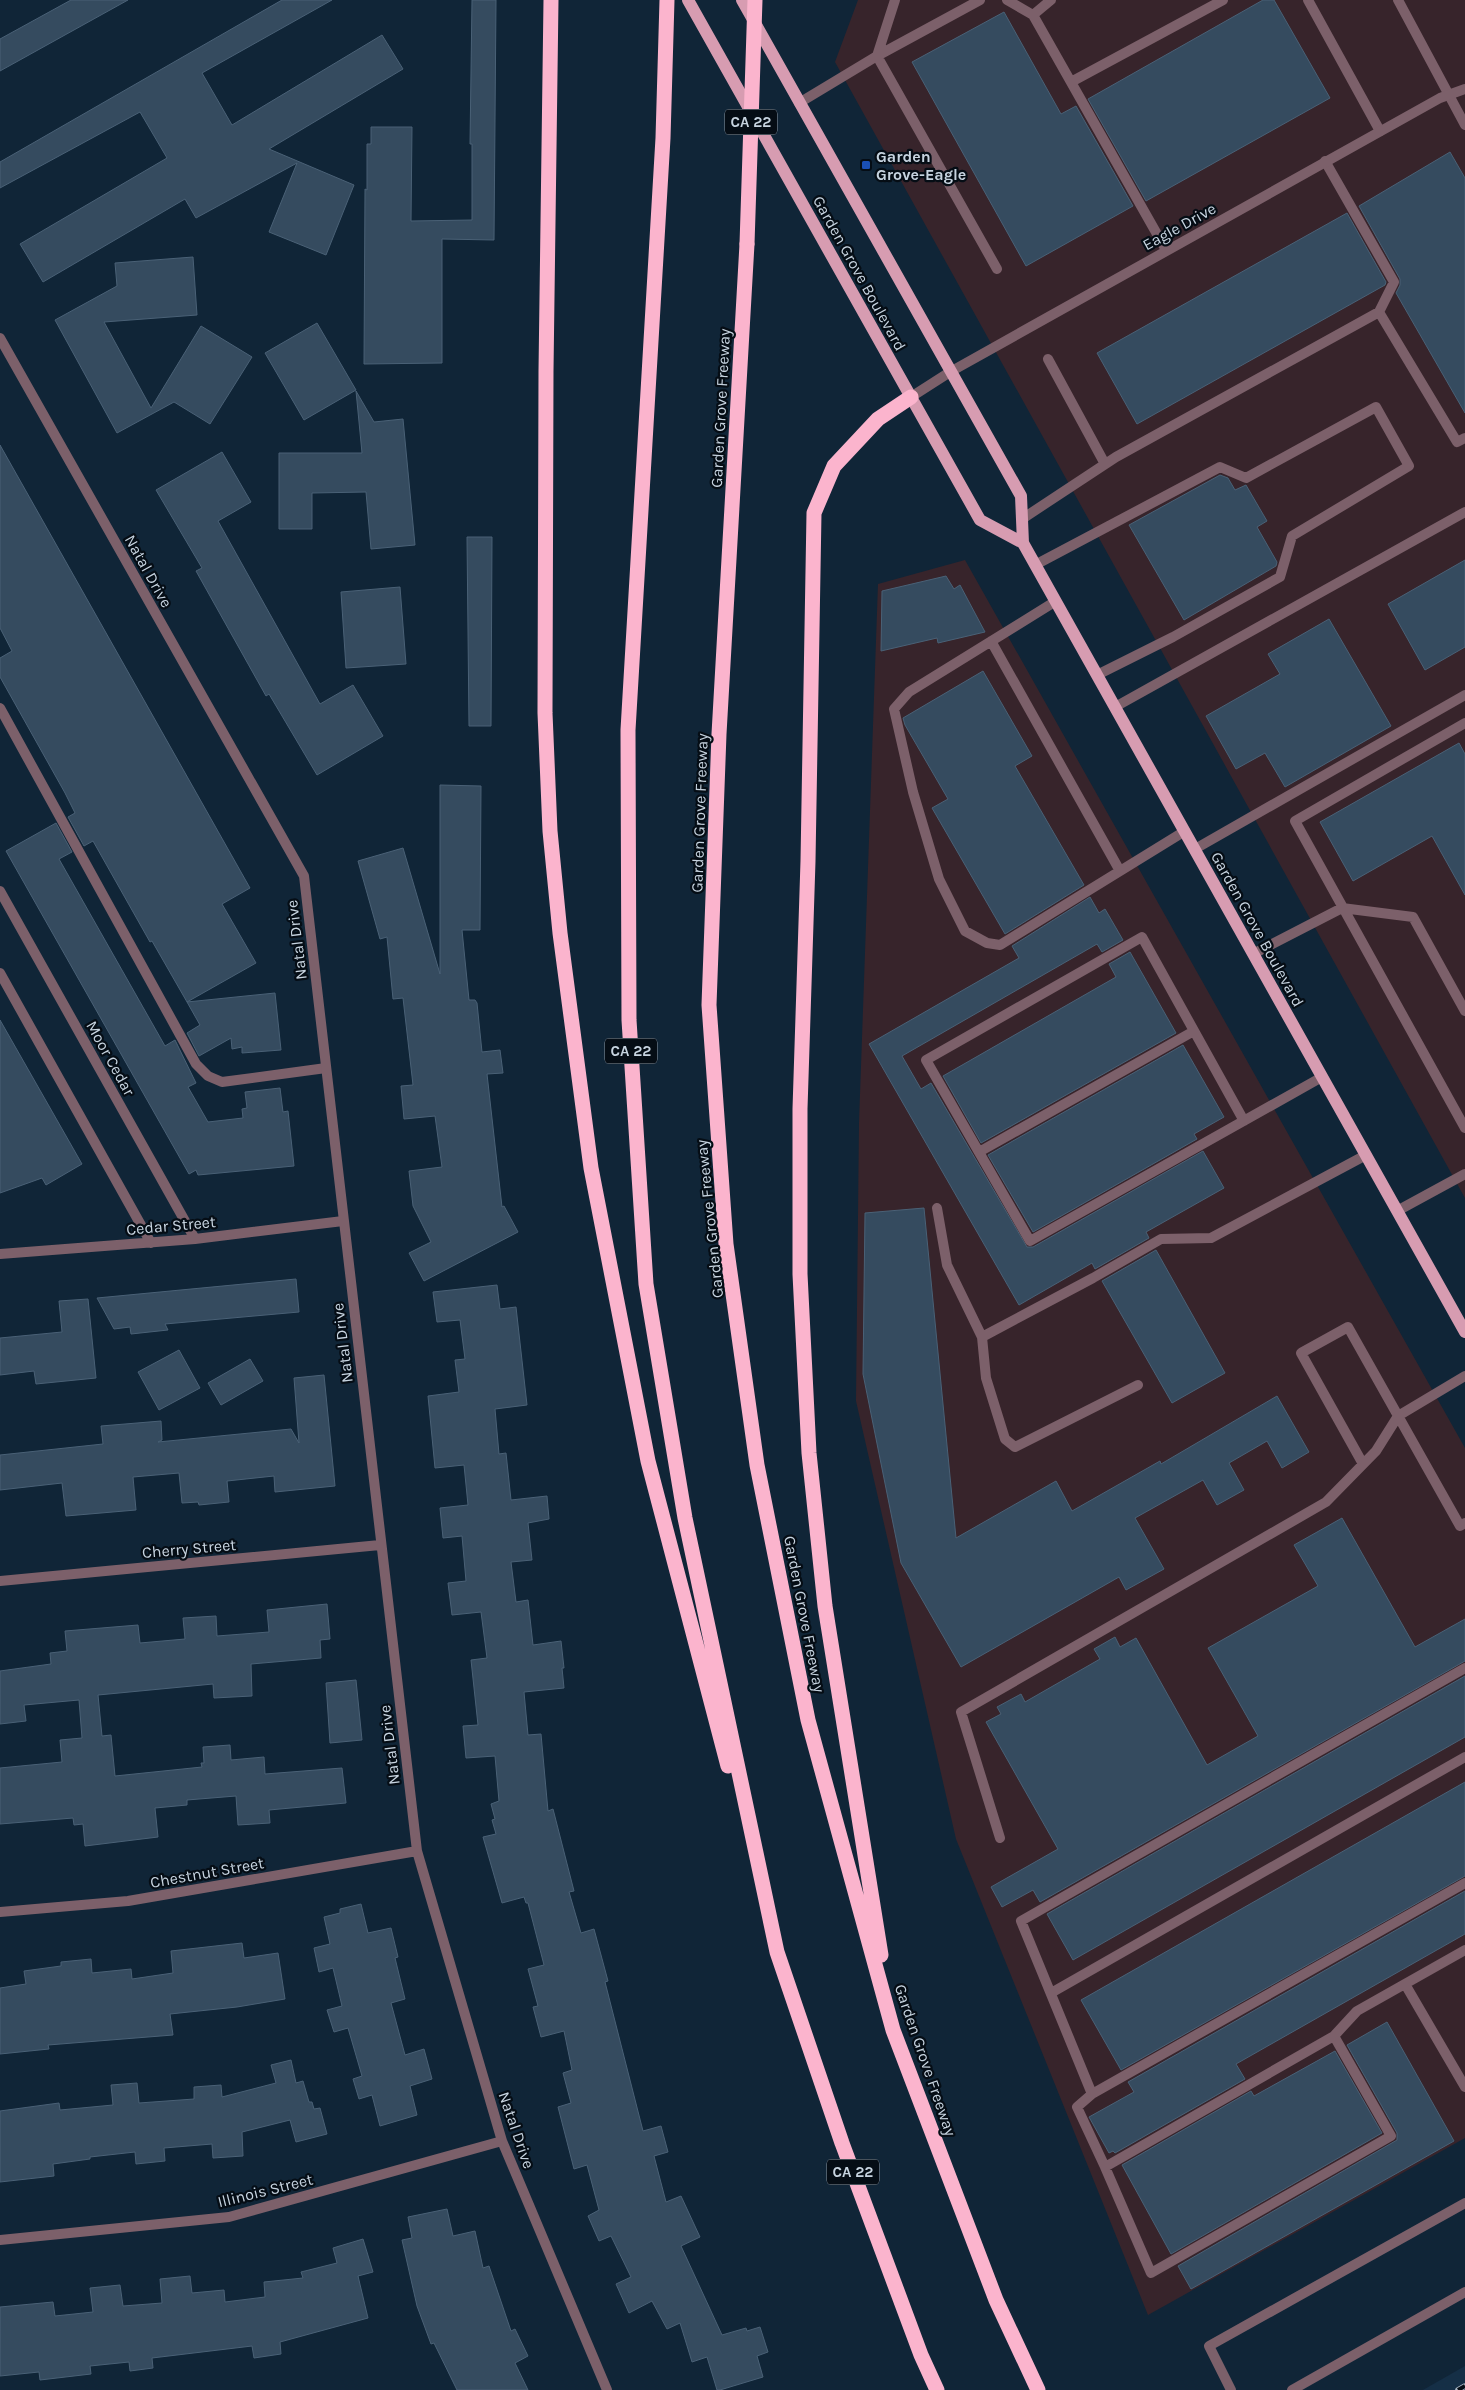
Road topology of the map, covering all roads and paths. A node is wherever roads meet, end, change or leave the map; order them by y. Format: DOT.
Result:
graph roads {
  1 [pos="550,0"];
  2 [pos="667,0"];
  3 [pos="688,0"];
  4 [pos="742,0"];
  5 [pos="755,0"];
  6 [pos="895,0"];
  7 [pos="980,0"];
  8 [pos="1007,0"];
  9 [pos="1051,0"];
  10 [pos="1223,0"];
  11 [pos="1308,0"];
  12 [pos="1398,0"];
  13 [pos="1032,14"];
  14 [pos="876,56"];
  15 [pos="1071,82"];
  16 [pos="1465,89"];
  17 [pos="1450,95"];
  18 [pos="799,103"];
  19 [pos="1465,124"];
  20 [pos="1380,131"];
  21 [pos="1325,161"];
  22 [pos="1166,250"];
  23 [pos="997,269"];
  24 [pos="1378,312"];
  25 [pos="0,338"];
  26 [pos="1048,359"];
  27 [pos="950,372"];
  28 [pos="911,397"];
  29 [pos="1465,438"];
  30 [pos="1104,464"];
  31 [pos="1465,512"];
  32 [pos="1022,519"];
  33 [pos="1023,543"];
  34 [pos="1035,565"];
  35 [pos="1056,601"];
  36 [pos="991,641"];
  37 [pos="1097,675"];
  38 [pos="1465,695"];
  39 [pos="1115,707"];
  40 [pos="0,708"];
  41 [pos="1465,724"];
  42 [pos="1185,831"];
  43 [pos="1194,849"];
  44 [pos="1120,871"];
  45 [pos="0,891"];
  46 [pos="1342,908"];
  47 [pos="1253,954"];
  48 [pos="0,973"];
  49 [pos="1465,1011"];
  50 [pos="1194,1031"];
  51 [pos="326,1068"];
  52 [pos="1322,1077"];
  53 [pos="1244,1120"];
  54 [pos="1465,1128"];
  55 [pos="979,1152"];
  56 [pos="1366,1155"];
  57 [pos="1465,1174"];
  58 [pos="937,1208"];
  59 [pos="1397,1211"];
  60 [pos="343,1221"];
  61 [pos="195,1239"];
  62 [pos="152,1242"];
  63 [pos="0,1254"];
  64 [pos="1465,1332"];
  65 [pos="982,1337"];
  66 [pos="1465,1376"];
  67 [pos="1138,1385"];
  68 [pos="1398,1416"];
  69 [pos="1363,1464"];
  70 [pos="1465,1523"];
  71 [pos="380,1545"];
  72 [pos="0,1581"];
  73 [pos="1465,1668"];
  74 [pos="1465,1758"];
  75 [pos="1000,1838"];
  76 [pos="417,1851"];
  77 [pos="1465,1883"];
  78 [pos="0,1912"];
  79 [pos="1465,1950"];
  80 [pos="777,1952"];
  81 [pos="1405,1984"];
  82 [pos="1051,1993"];
  83 [pos="893,2030"];
  84 [pos="1334,2036"];
  85 [pos="1465,2087"];
  86 [pos="1092,2094"];
  87 [pos="502,2141"];
  88 [pos="1105,2167"];
  89 [pos="1465,2203"];
  90 [pos="0,2240"];
  91 [pos="1465,2292"];
  92 [pos="607,2390"];
  93 [pos="937,2390"];
  94 [pos="1038,2390"];
  95 [pos="1231,2390"];
  96 [pos="1292,2390"];
  1 -- 80 [label="highway"];
  2 -- 80 [label="highway, CA 22"];
  3 -- 28 [label="main road, Garden Grove Boulevard"];
  4 -- 18 [label="main road, Garden Grove Boulevard"];
  5 -- 83 [label="highway, Garden Grove Freeway / CA 22, bridge"];
  6 -- 14 [label="street"];
  7 -- 14 [label="street"];
  8 -- 13 [label="street"];
  9 -- 13 [label="street"];
  10 -- 15 [label="street"];
  11 -- 20 [label="street"];
  12 -- 17 [label="street"];
  13 -- 15 [label="street"];
  14 -- 18 [label="street"];
  14 -- 23 [label="street"];
  15 -- 22 [label="street"];
  16 -- 17 [label="street, Eagle Drive"];
  17 -- 19 [label="street"];
  17 -- 20 [label="street, Eagle Drive"];
  18 -- 27 [label="main road, Garden Grove Boulevard"];
  20 -- 21 [label="street, Eagle Drive"];
  21 -- 22 [label="street, Eagle Drive"];
  21 -- 24 [label="street"];
  22 -- 27 [label="street, Eagle Drive"];
  24 -- 29 [label="street"];
  24 -- 30 [label="street"];
  25 -- 51 [label="street, Natal Drive"];
  26 -- 30 [label="street"];
  27 -- 28 [label="street, Eagle Drive"];
  27 -- 32 [label="main road, Garden Grove Boulevard"];
  28 -- 33 [label="main road, Garden Grove Boulevard"];
  28 -- 83 [label="highway"];
  30 -- 32 [label="street"];
  31 -- 39 [label="street"];
  32 -- 33 [label="main road, Garden Grove Boulevard"];
  33 -- 34 [label="main road, Garden Grove Boulevard"];
  34 -- 35 [label="main road, Garden Grove Boulevard"];
  34 -- 37 [label="street"];
  35 -- 36 [label="street"];
  35 -- 37 [label="main road, Garden Grove Boulevard"];
  36 -- 44 [label="street"];
  36 -- 44 [label="street"];
  37 -- 39 [label="main road, Garden Grove Boulevard"];
  38 -- 43 [label="street"];
  39 -- 42 [label="main road, Garden Grove Boulevard"];
  40 -- 51 [label="street"];
  41 -- 46 [label="street"];
  42 -- 43 [label="main road, Garden Grove Boulevard"];
  42 -- 44 [label="street"];
  43 -- 47 [label="main road, Garden Grove Boulevard"];
  45 -- 61 [label="street, Moor Cedar"];
  46 -- 47 [label="street"];
  46 -- 49 [label="street"];
  46 -- 54 [label="street"];
  47 -- 52 [label="main road, Garden Grove Boulevard"];
  48 -- 62 [label="street"];
  50 -- 53 [label="street"];
  50 -- 55 [label="street"];
  50 -- 55 [label="street"];
  51 -- 60 [label="street, Natal Drive"];
  52 -- 53 [label="street"];
  52 -- 56 [label="main road, Garden Grove Boulevard"];
  53 -- 55 [label="street"];
  56 -- 59 [label="main road, Garden Grove Boulevard"];
  56 -- 65 [label="street"];
  57 -- 59 [label="street"];
  58 -- 65 [label="street"];
  59 -- 64 [label="main road, Garden Grove Boulevard"];
  60 -- 61 [label="street, Cedar Street"];
  60 -- 71 [label="street, Natal Drive"];
  61 -- 62 [label="street, Cedar Street"];
  62 -- 63 [label="street, Cedar Street"];
  65 -- 67 [label="street"];
  66 -- 68 [label="street"];
  68 -- 69 [label="street"];
  68 -- 69 [label="street"];
  68 -- 70 [label="street"];
  69 -- 75 [label="street"];
  71 -- 72 [label="street, Cherry Street"];
  71 -- 76 [label="street, Natal Drive"];
  73 -- 82 [label="street"];
  74 -- 82 [label="street"];
  76 -- 78 [label="street, Chestnut Street"];
  76 -- 87 [label="street, Natal Drive"];
  77 -- 86 [label="street"];
  79 -- 81 [label="street"];
  80 -- 93 [label="highway, CA 22"];
  81 -- 84 [label="street"];
  81 -- 85 [label="street"];
  82 -- 86 [label="street"];
  83 -- 94 [label="highway, Garden Grove Freeway / CA 22"];
  84 -- 88 [label="street"];
  84 -- 88 [label="street"];
  86 -- 88 [label="street"];
  87 -- 90 [label="street, Illinois Street"];
  87 -- 92 [label="street, Natal Drive"];
  89 -- 95 [label="street"];
  91 -- 96 [label="street"];
}
